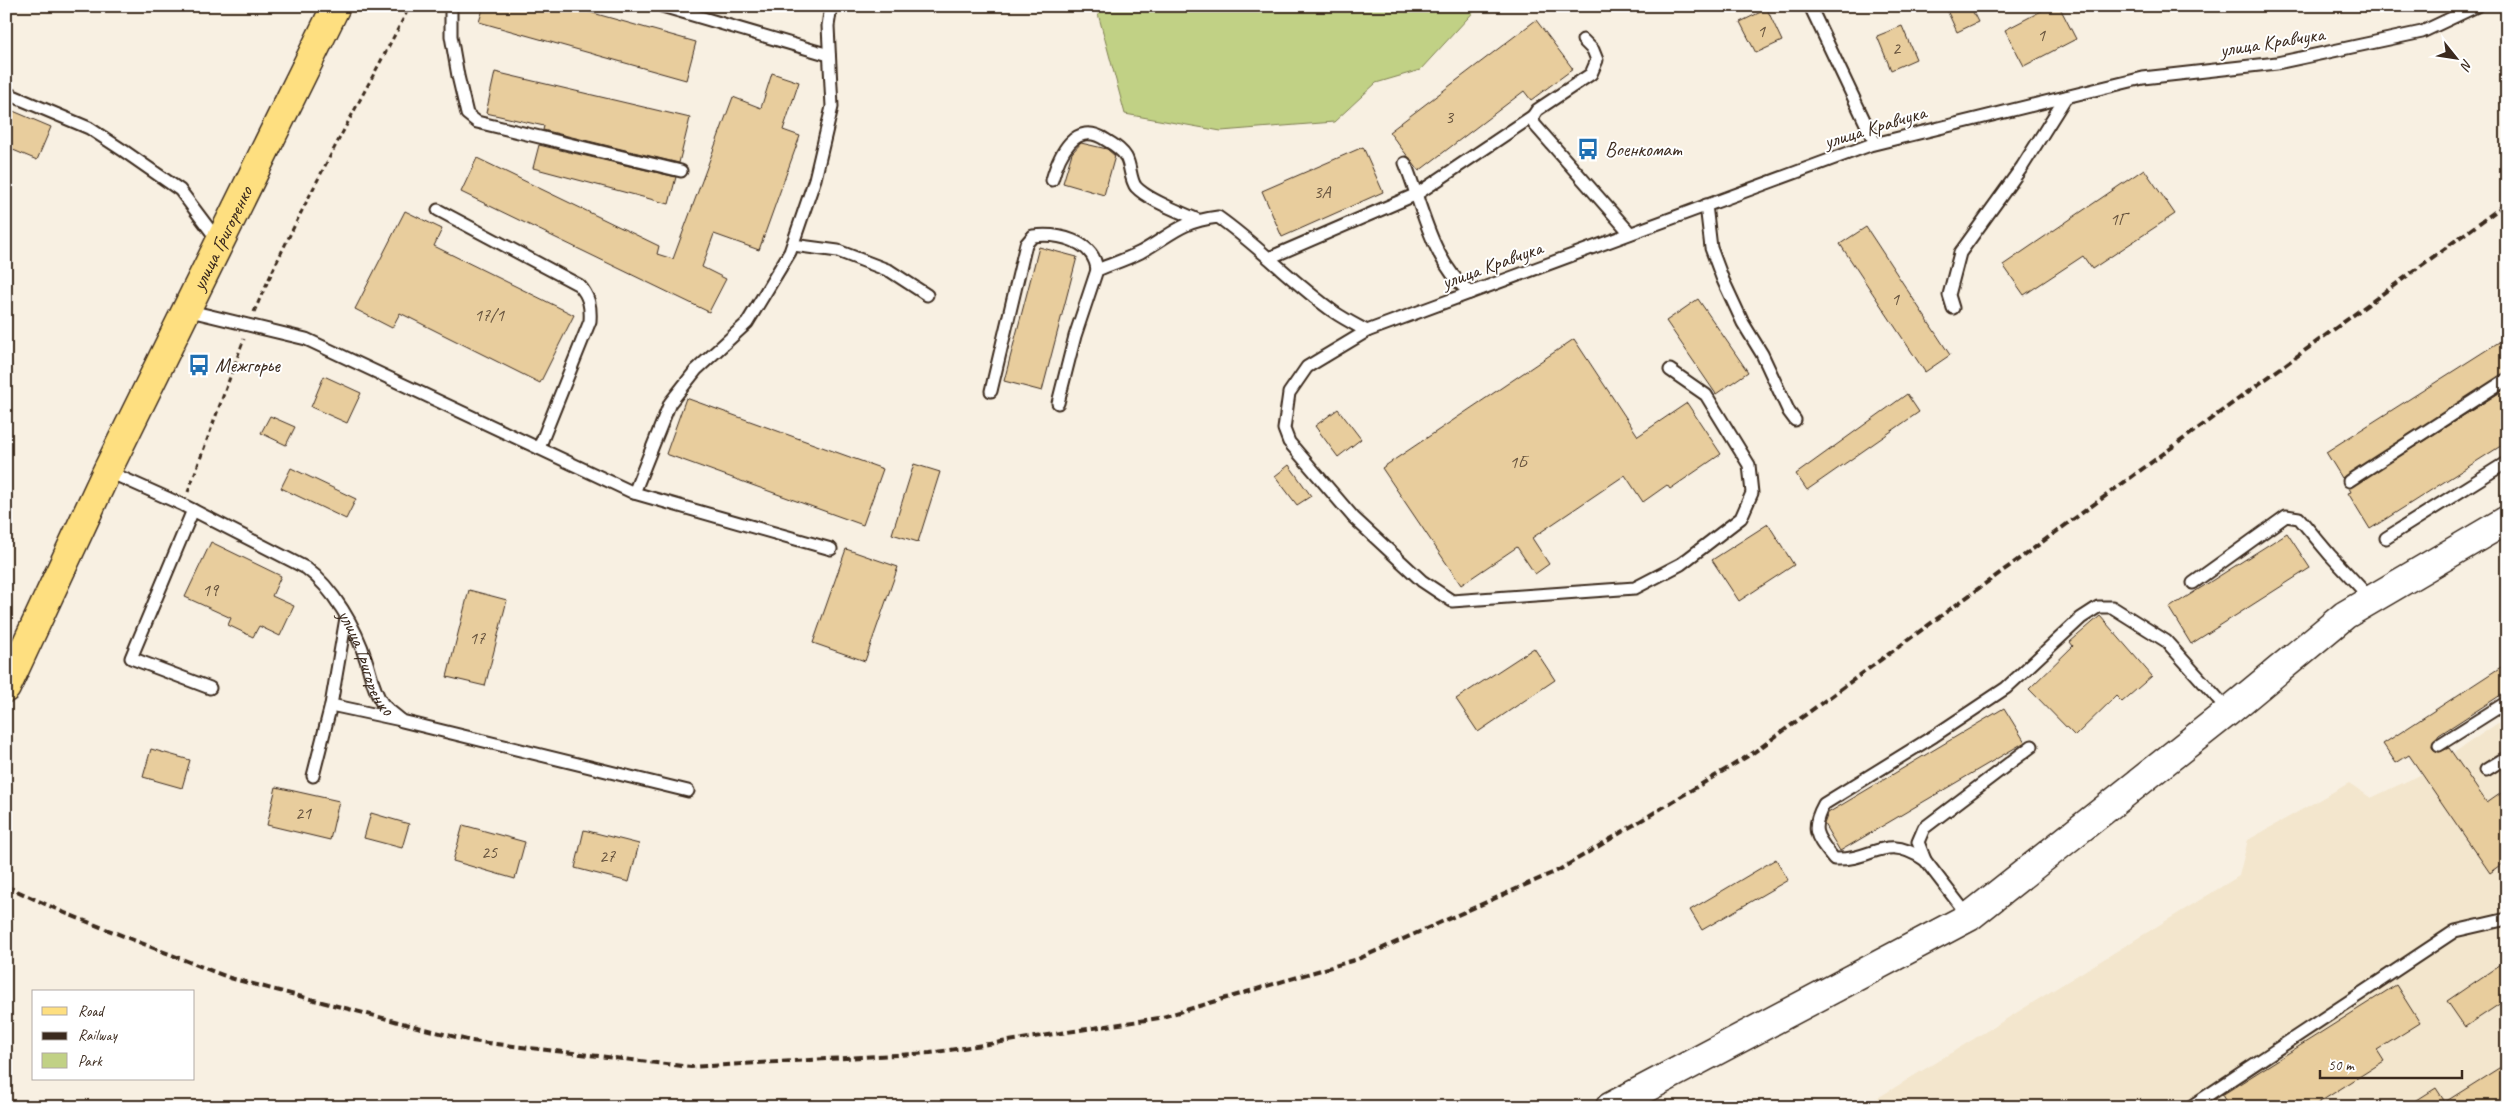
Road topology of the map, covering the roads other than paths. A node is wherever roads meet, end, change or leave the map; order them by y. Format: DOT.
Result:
graph roads {
  1 [pos="336,6"];
  2 [pos="451,6"];
  3 [pos="662,6"];
  4 [pos="831,6"];
  5 [pos="1810,6"];
  6 [pos="2477,6"];
  7 [pos="1583,40"];
  8 [pos="830,55"];
  9 [pos="6,93"];
  10 [pos="2066,97"];
  11 [pos="1533,116"];
  12 [pos="1875,143"];
  13 [pos="1405,163"];
  14 [pos="681,171"];
  15 [pos="1052,180"];
  16 [pos="1417,194"];
  17 [pos="1706,205"];
  18 [pos="438,210"];
  19 [pos="1198,220"];
  20 [pos="1630,233"];
  21 [pos="220,243"];
  22 [pos="793,245"];
  23 [pos="1269,258"];
  24 [pos="1097,270"];
  25 [pos="1470,293"];
  26 [pos="926,295"];
  27 [pos="1953,308"];
  28 [pos="186,310"];
  29 [pos="1367,331"];
  30 [pos="1670,370"];
  31 [pos="2507,379"];
  32 [pos="991,391"];
  33 [pos="1058,403"];
  34 [pos="1795,420"];
  35 [pos="539,448"];
  36 [pos="2507,462"];
  37 [pos="107,471"];
  38 [pos="2349,481"];
  39 [pos="634,493"];
  40 [pos="188,507"];
  41 [pos="2507,520"];
  42 [pos="2386,538"];
  43 [pos="831,549"];
  44 [pos="2193,583"];
  45 [pos="2371,599"];
  46 [pos="346,618"];
  47 [pos="6,687"];
  48 [pos="210,688"];
  49 [pos="2507,702"];
  50 [pos="331,705"];
  51 [pos="2229,711"];
  52 [pos="402,721"];
  53 [pos="2438,745"];
  54 [pos="2032,746"];
  55 [pos="2507,757"];
  56 [pos="2486,770"];
  57 [pos="314,776"];
  58 [pos="688,791"];
  59 [pos="1925,860"];
  60 [pos="1969,917"];
  61 [pos="2507,919"];
  62 [pos="1610,1107"];
  63 [pos="2190,1107"];
  1 -- 21 [label="main road, улица Григоренко"];
  2 -- 14 [label="lane"];
  3 -- 8 [label="lane"];
  4 -- 8 [label="lane"];
  5 -- 12 [label="lane"];
  6 -- 10 [label="lane, улица Кравчука"];
  7 -- 11 [label="lane"];
  8 -- 22 [label="lane"];
  9 -- 21 [label="lane"];
  10 -- 12 [label="lane, улица Кравчука"];
  10 -- 27 [label="lane"];
  11 -- 16 [label="lane"];
  11 -- 20 [label="lane"];
  12 -- 17 [label="lane, улица Кравчука"];
  13 -- 16 [label="lane"];
  15 -- 19 [label="lane"];
  16 -- 23 [label="lane"];
  16 -- 25 [label="lane"];
  17 -- 20 [label="lane, улица Кравчука"];
  17 -- 34 [label="lane"];
  18 -- 35 [label="lane"];
  19 -- 23 [label="lane"];
  19 -- 24 [label="lane"];
  20 -- 25 [label="lane, улица Кравчука"];
  21 -- 28 [label="main road, улица Григоренко"];
  22 -- 26 [label="lane"];
  22 -- 39 [label="lane"];
  23 -- 29 [label="lane"];
  24 -- 32 [label="lane"];
  24 -- 33 [label="lane"];
  25 -- 29 [label="lane, улица Кравчука"];
  28 -- 35 [label="lane"];
  28 -- 37 [label="main road, улица Григоренко"];
  29 -- 30 [label="lane, улица Кравчука"];
  31 -- 38 [label="lane"];
  35 -- 39 [label="lane"];
  36 -- 42 [label="lane"];
  37 -- 40 [label="lane, улица Григоренко"];
  37 -- 47 [label="main road, улица Григоренко"];
  39 -- 43 [label="lane"];
  40 -- 46 [label="lane, улица Григоренко"];
  40 -- 48 [label="lane"];
  41 -- 45 [label="main road"];
  44 -- 45 [label="lane"];
  45 -- 51 [label="main road"];
  46 -- 50 [label="lane"];
  46 -- 52 [label="lane, улица Григоренко"];
  49 -- 53 [label="lane"];
  50 -- 52 [label="lane"];
  50 -- 57 [label="lane"];
  51 -- 59 [label="lane"];
  51 -- 60 [label="main road"];
  52 -- 58 [label="lane, улица Григоренко"];
  54 -- 59 [label="lane"];
  55 -- 56 [label="lane"];
  59 -- 60 [label="lane"];
  60 -- 62 [label="main road"];
  61 -- 63 [label="lane"];
}
